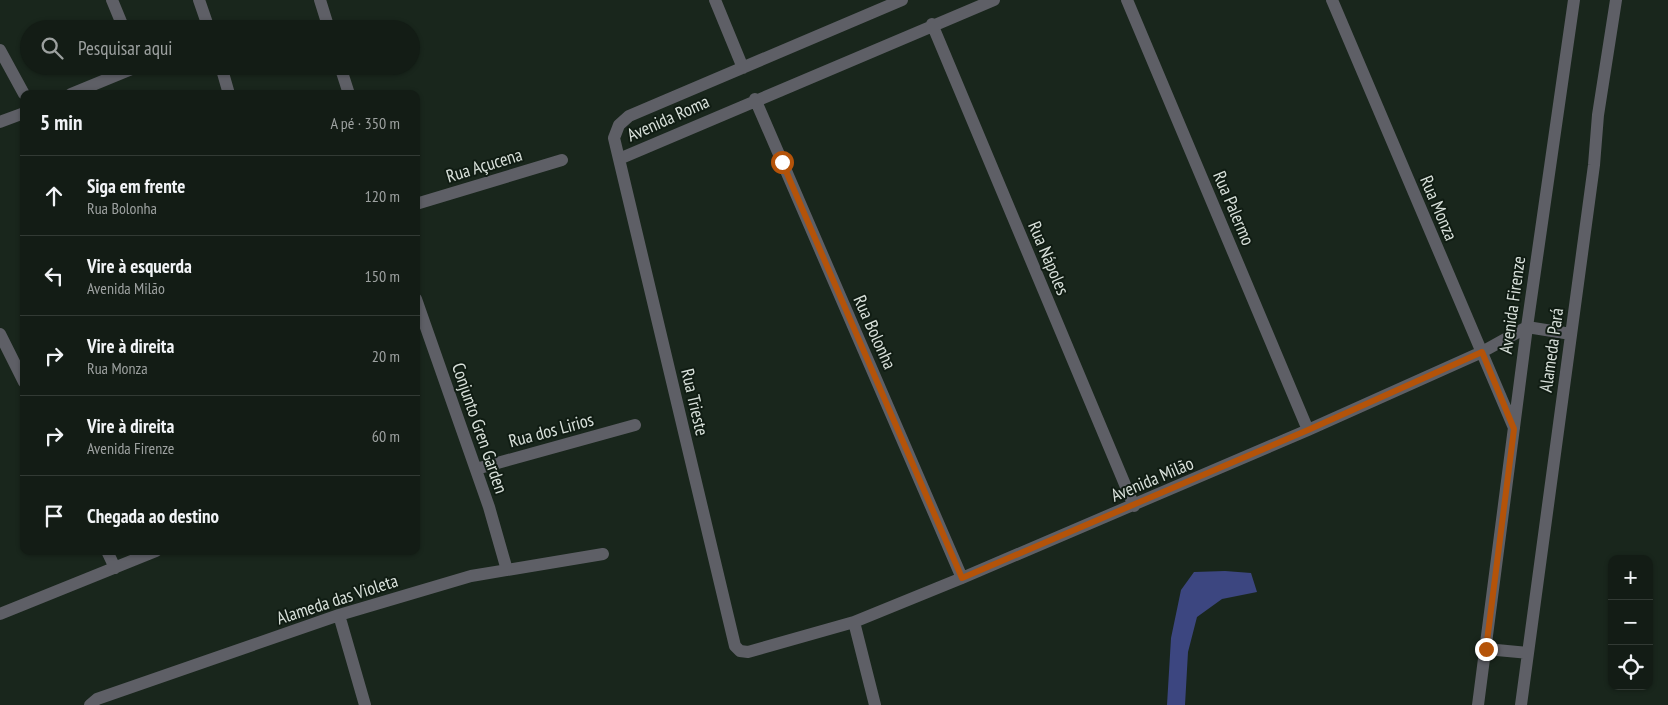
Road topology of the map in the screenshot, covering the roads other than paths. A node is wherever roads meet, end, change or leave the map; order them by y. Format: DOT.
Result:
graph roads {
  1 [pos="112,0"];
  2 [pos="199,0"];
  3 [pos="320,0"];
  4 [pos="715,0"];
  5 [pos="902,0"];
  6 [pos="994,0"];
  7 [pos="1127,0"];
  8 [pos="1332,0"];
  9 [pos="1574,0"];
  10 [pos="1616,0"];
  11 [pos="120,20"];
  12 [pos="206,20"];
  13 [pos="326,20"];
  14 [pos="932,24"];
  15 [pos="0,50"];
  16 [pos="743,68"];
  17 [pos="117,75"];
  18 [pos="224,75"];
  19 [pos="343,75"];
  20 [pos="22,90"];
  21 [pos="81,90"];
  22 [pos="228,90"];
  23 [pos="348,90"];
  24 [pos="755,99"];
  25 [pos="20,114"];
  26 [pos="0,122"];
  27 [pos="619,159"];
  28 [pos="562,160"];
  29 [pos="420,203"];
  30 [pos="420,310"];
  31 [pos="1527,327"];
  32 [pos="0,334"];
  33 [pos="1571,334"];
  34 [pos="1482,352"];
  35 [pos="20,374"];
  36 [pos="635,425"];
  37 [pos="1514,429"];
  38 [pos="1308,430"];
  39 [pos="476,469"];
  40 [pos="1134,506"];
  41 [pos="603,554"];
  42 [pos="109,555"];
  43 [pos="146,555"];
  44 [pos="115,568"];
  45 [pos="507,570"];
  46 [pos="962,578"];
  47 [pos="0,614"];
  48 [pos="339,615"];
  49 [pos="854,622"];
  50 [pos="1486,649"];
  51 [pos="740,651"];
  52 [pos="1528,653"];
  53 [pos="90,705"];
  54 [pos="365,705"];
  55 [pos="875,705"];
  56 [pos="1478,705"];
  57 [pos="1521,705"];
  1 -- 11 [label="street"];
  2 -- 12 [label="street"];
  3 -- 13 [label="street"];
  4 -- 16 [label="street"];
  5 -- 16 [label="street, Avenida Roma"];
  6 -- 14 [label="street, Avenida Roma"];
  7 -- 38 [label="street, Rua Palermo"];
  8 -- 34 [label="street, Rua Monza"];
  9 -- 31 [label="street, Avenida Firenze"];
  10 -- 33 [label="street, Alameda Pará"];
  14 -- 24 [label="street, Avenida Roma"];
  14 -- 40 [label="street, Rua Nápoles"];
  15 -- 20 [label="street"];
  16 -- 27 [label="street, Avenida Roma"];
  17 -- 21 [label="street"];
  18 -- 22 [label="street"];
  19 -- 23 [label="street"];
  24 -- 27 [label="street, Avenida Roma"];
  24 -- 46 [label="street, Rua Bolonha"];
  25 -- 26 [label="street"];
  27 -- 51 [label="street, Rua Trieste"];
  28 -- 29 [label="street, Rua Açucena"];
  30 -- 39 [label="street, Conjunto Gren Garden"];
  31 -- 33 [label="street"];
  31 -- 34 [label="street, Avenida Milão"];
  31 -- 37 [label="street, Avenida Firenze"];
  32 -- 35 [label="street"];
  33 -- 52 [label="street, Alameda Pará"];
  34 -- 37 [label="street, Rua Monza"];
  34 -- 38 [label="street, Avenida Milão"];
  36 -- 39 [label="street, Rua dos Lirios"];
  37 -- 50 [label="street, Avenida Firenze"];
  38 -- 40 [label="street, Avenida Milão"];
  39 -- 45 [label="street, Conjunto Gren Garden"];
  40 -- 46 [label="street, Avenida Milão"];
  41 -- 45 [label="street, Alameda das Violeta"];
  42 -- 44 [label="street"];
  43 -- 44 [label="street"];
  44 -- 47 [label="street"];
  45 -- 48 [label="street, Alameda das Violeta"];
  46 -- 49 [label="street, Avenida Milão"];
  48 -- 53 [label="street, Alameda das Violeta"];
  48 -- 54 [label="street"];
  49 -- 51 [label="street, Avenida Milão"];
  49 -- 55 [label="street"];
  50 -- 52 [label="street"];
  50 -- 56 [label="street, Avenida Firenze"];
  52 -- 57 [label="street, Alameda Pará"];
}
